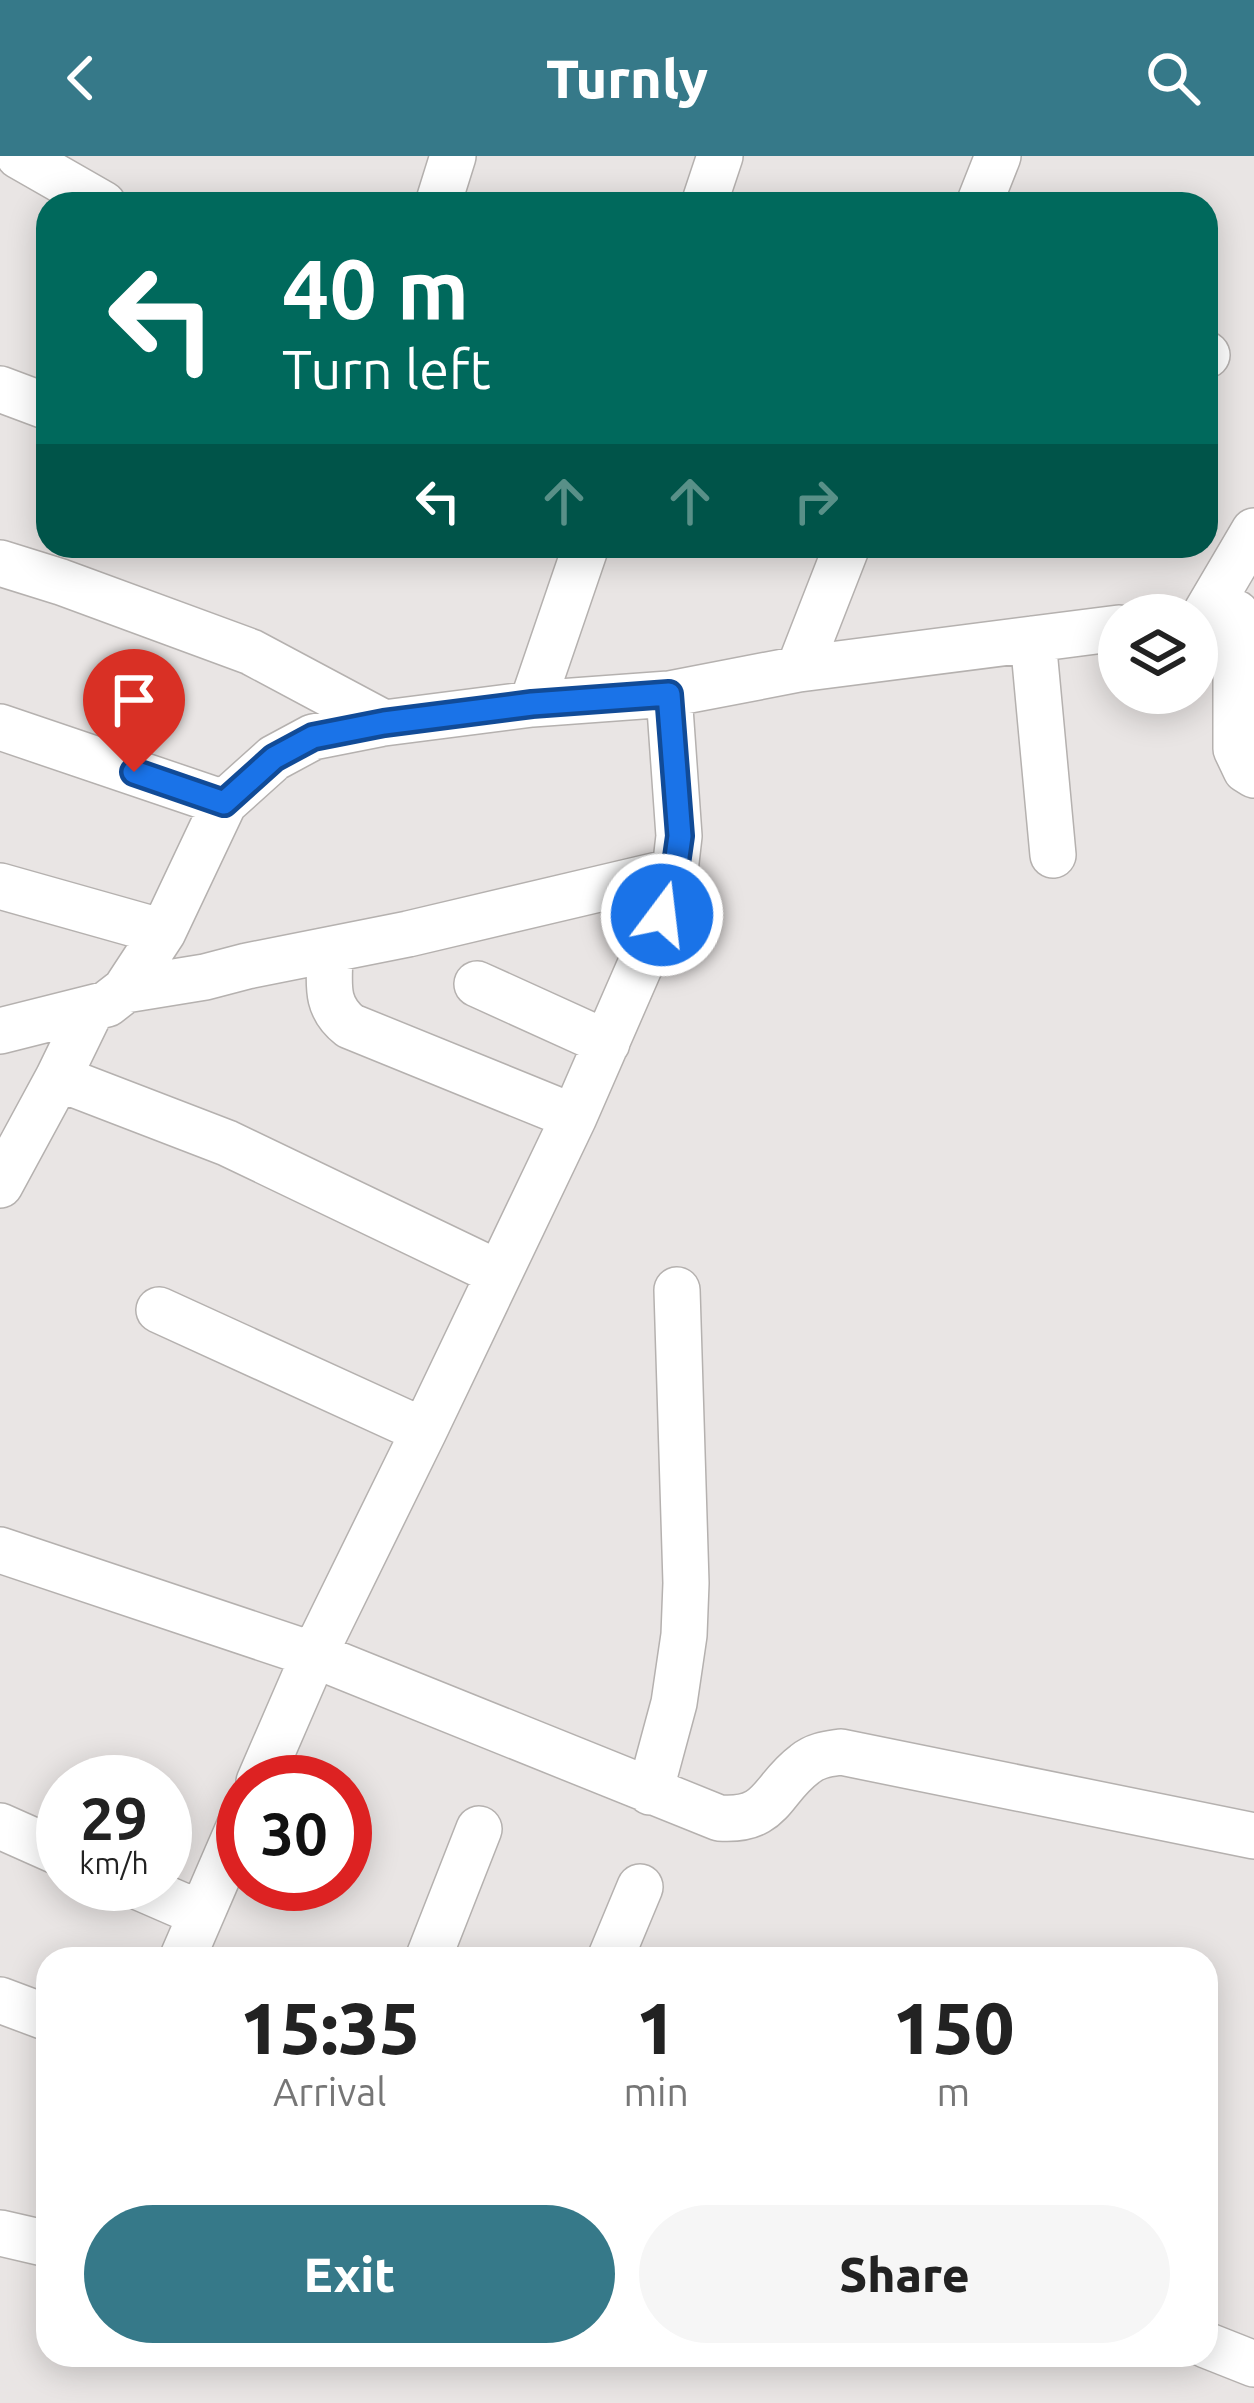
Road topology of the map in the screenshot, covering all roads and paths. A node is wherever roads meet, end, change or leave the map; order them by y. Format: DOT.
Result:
graph roads {
  1 [pos="19,156"];
  2 [pos="720,156"];
  3 [pos="998,156"];
  4 [pos="82,192"];
  5 [pos="708,192"];
  6 [pos="984,192"];
  7 [pos="0,389"];
  8 [pos="36,402"];
  9 [pos="1254,531"];
  10 [pos="582,558"];
  11 [pos="842,558"];
  12 [pos="0,563"];
  13 [pos="1223,615"];
  14 [pos="1098,631"];
  15 [pos="1033,639"];
  16 [pos="800,669"];
  17 [pos="669,694"];
  18 [pos="532,704"];
  19 [pos="384,723"];
  20 [pos="0,727"];
  21 [pos="1254,775"];
  22 [pos="224,803"];
  23 [pos="1053,856"];
  24 [pos="675,871"];
  25 [pos="0,886"];
  26 [pos="163,932"];
  27 [pos="330,950"];
  28 [pos="477,984"];
  29 [pos="108,999"];
  30 [pos="0,1030"];
  31 [pos="607,1043"];
  32 [pos="58,1078"];
  33 [pos="574,1117"];
  34 [pos="0,1185"];
  35 [pos="498,1274"];
  36 [pos="677,1290"];
  37 [pos="159,1310"];
  38 [pos="424,1431"];
  39 [pos="0,1550"];
  40 [pos="314,1655"];
  41 [pos="271,1755"];
  42 [pos="650,1792"];
  43 [pos="0,1826"];
  44 [pos="479,1829"];
  45 [pos="1254,1836"];
  46 [pos="36,1842"];
  47 [pos="216,1887"];
  48 [pos="640,1887"];
  49 [pos="159,1911"];
  50 [pos="193,1946"];
  51 [pos="433,1947"];
  52 [pos="615,1947"];
  53 [pos="0,2000"];
  54 [pos="36,2014"];
  55 [pos="0,2234"];
  56 [pos="36,2242"];
  57 [pos="1218,2350"];
  58 [pos="1254,2364"];
  1 -- 4 [label="street"];
  2 -- 5 [label="street"];
  3 -- 6 [label="street"];
  7 -- 8 [label="street"];
  9 -- 13 [label="street"];
  10 -- 18 [label="street"];
  11 -- 16 [label="street"];
  12 -- 19 [label="street"];
  13 -- 21 [label="street"];
  14 -- 15 [label="street"];
  15 -- 16 [label="street"];
  15 -- 23 [label="street"];
  16 -- 17 [label="street"];
  17 -- 18 [label="street"];
  17 -- 24 [label="street"];
  18 -- 19 [label="street"];
  19 -- 22 [label="street"];
  20 -- 22 [label="street"];
  22 -- 26 [label="street"];
  24 -- 27 [label="street"];
  24 -- 31 [label="street"];
  25 -- 26 [label="street"];
  26 -- 29 [label="street"];
  27 -- 29 [label="street"];
  27 -- 33 [label="street"];
  28 -- 31 [label="street"];
  29 -- 30 [label="street"];
  29 -- 32 [label="street"];
  31 -- 33 [label="street"];
  32 -- 34 [label="street"];
  32 -- 35 [label="street"];
  33 -- 35 [label="street"];
  35 -- 38 [label="street"];
  36 -- 42 [label="street"];
  37 -- 38 [label="street"];
  38 -- 40 [label="street"];
  39 -- 40 [label="street"];
  40 -- 41 [label="street"];
  40 -- 42 [label="street"];
  42 -- 45 [label="street"];
  43 -- 46 [label="street"];
  44 -- 51 [label="street"];
  47 -- 50 [label="street"];
  48 -- 52 [label="street"];
  49 -- 50 [label="street"];
  53 -- 54 [label="street"];
  55 -- 56 [label="street"];
  57 -- 58 [label="street"];
}
